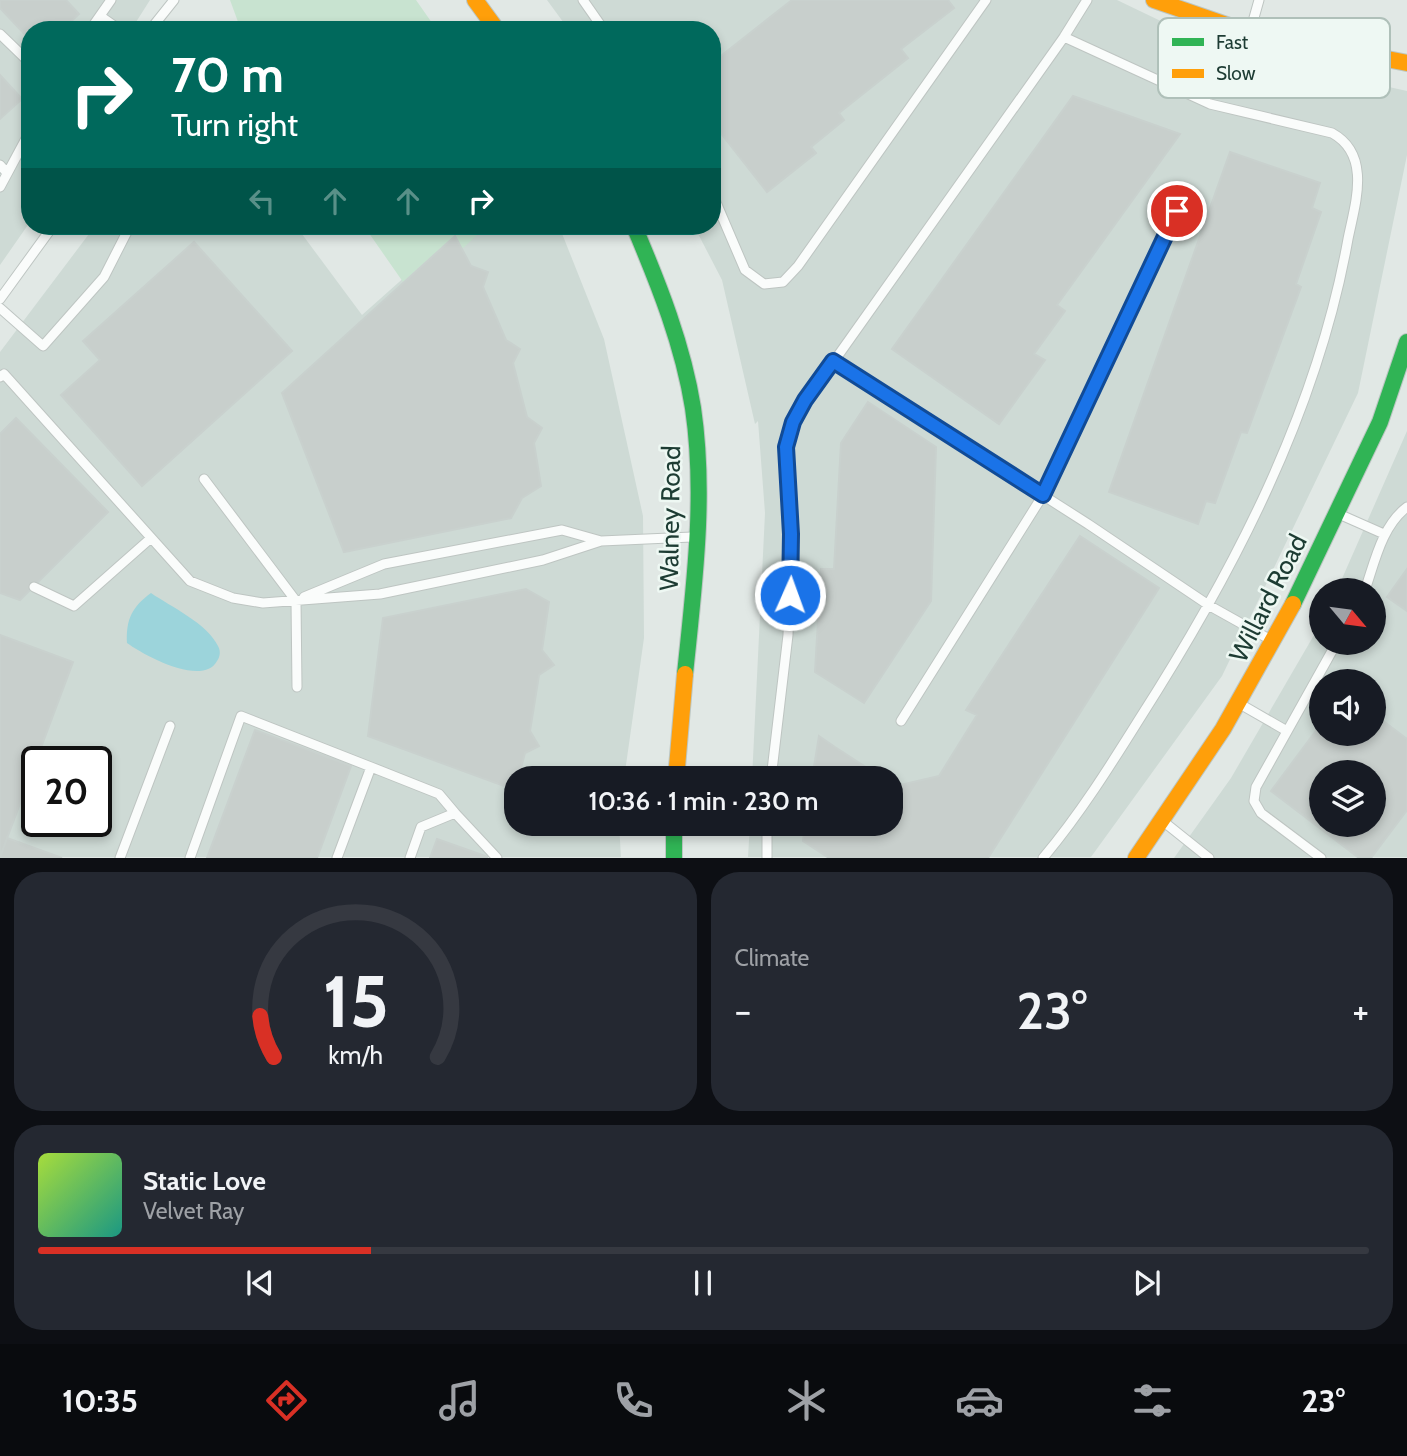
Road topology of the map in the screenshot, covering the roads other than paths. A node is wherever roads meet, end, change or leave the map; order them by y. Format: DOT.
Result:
graph roads {
  1 [pos="111,0"];
  2 [pos="174,0"];
  3 [pos="475,0"];
  4 [pos="583,0"];
  5 [pos="986,0"];
  6 [pos="1087,0"];
  7 [pos="1154,0"];
  8 [pos="1259,0"];
  9 [pos="100,16"];
  10 [pos="1206,18"];
  11 [pos="1254,18"];
  12 [pos="96,21"];
  13 [pos="107,21"];
  14 [pos="157,21"];
  15 [pos="490,21"];
  16 [pos="598,21"];
  17 [pos="0,34"];
  18 [pos="1064,37"];
  19 [pos="21,54"];
  20 [pos="1158,80"];
  21 [pos="1197,98"];
  22 [pos="21,147"];
  23 [pos="0,165"];
  24 [pos="7,173"];
  25 [pos="0,187"];
  26 [pos="1177,211"];
  27 [pos="721,214"];
  28 [pos="46,235"];
  29 [pos="125,235"];
  30 [pos="637,235"];
  31 [pos="0,299"];
  32 [pos="0,308"];
  33 [pos="1406,351"];
  34 [pos="833,361"];
  35 [pos="0,377"];
  36 [pos="204,480"];
  37 [pos="1043,495"];
  38 [pos="1407,507"];
  39 [pos="1338,514"];
  40 [pos="1384,534"];
  41 [pos="697,537"];
  42 [pos="151,538"];
  43 [pos="601,541"];
  44 [pos="1369,578"];
  45 [pos="34,587"];
  46 [pos="296,601"];
  47 [pos="1210,606"];
  48 [pos="1275,643"];
  49 [pos="1330,655"];
  50 [pos="297,687"];
  51 [pos="1240,704"];
  52 [pos="901,721"];
  53 [pos="170,726"];
  54 [pos="1287,731"];
  55 [pos="677,766"];
  56 [pos="772,766"];
  57 [pos="372,767"];
  58 [pos="455,813"];
  59 [pos="1163,821"];
  60 [pos="674,836"];
  61 [pos="767,836"];
  62 [pos="120,858"];
  63 [pos="190,858"];
  64 [pos="337,858"];
  65 [pos="410,858"];
  66 [pos="497,858"];
  67 [pos="674,858"];
  68 [pos="767,858"];
  69 [pos="1043,858"];
  70 [pos="1136,858"];
  71 [pos="1209,858"];
  72 [pos="1321,858"];
  1 -- 9 [label="lane"];
  2 -- 14 [label="lane"];
  3 -- 15 [label="main road"];
  4 -- 16 [label="lane"];
  5 -- 27 [label="lane"];
  6 -- 18 [label="lane"];
  7 -- 10 [label="main road"];
  8 -- 11 [label="lane"];
  9 -- 12 [label="lane"];
  9 -- 13 [label="lane"];
  17 -- 19 [label="lane"];
  18 -- 20 [label="lane"];
  18 -- 34 [label="lane"];
  21 -- 47 [label="lane"];
  22 -- 24 [label="lane"];
  23 -- 24 [label="lane"];
  24 -- 25 [label="lane"];
  26 -- 37 [label="lane"];
  28 -- 31 [label="lane"];
  29 -- 32 [label="lane"];
  30 -- 41 [label="main road, Walney Road"];
  33 -- 39 [label="main road, Willard Road"];
  34 -- 37 [label="lane"];
  34 -- 56 [label="lane"];
  35 -- 42 [label="lane"];
  36 -- 46 [label="lane"];
  37 -- 47 [label="lane"];
  37 -- 52 [label="lane"];
  38 -- 40 [label="lane"];
  39 -- 40 [label="lane"];
  39 -- 48 [label="main road, Willard Road"];
  40 -- 44 [label="lane"];
  41 -- 43 [label="lane"];
  41 -- 55 [label="main road, Walney Road"];
  42 -- 45 [label="lane"];
  42 -- 46 [label="lane"];
  43 -- 46 [label="lane"];
  43 -- 46 [label="lane"];
  46 -- 50 [label="lane"];
  47 -- 48 [label="lane"];
  47 -- 69 [label="lane"];
  48 -- 51 [label="main road, Willard Road"];
  49 -- 54 [label="lane"];
  51 -- 54 [label="lane"];
  51 -- 59 [label="main road, Willard Road"];
  53 -- 62 [label="lane"];
  54 -- 72 [label="lane"];
  57 -- 58 [label="lane"];
  57 -- 63 [label="lane"];
  57 -- 64 [label="lane"];
  58 -- 65 [label="lane"];
  58 -- 66 [label="lane"];
  59 -- 70 [label="main road, Willard Road"];
  59 -- 71 [label="lane"];
  60 -- 67 [label="main road"];
  61 -- 68 [label="lane"];
}
